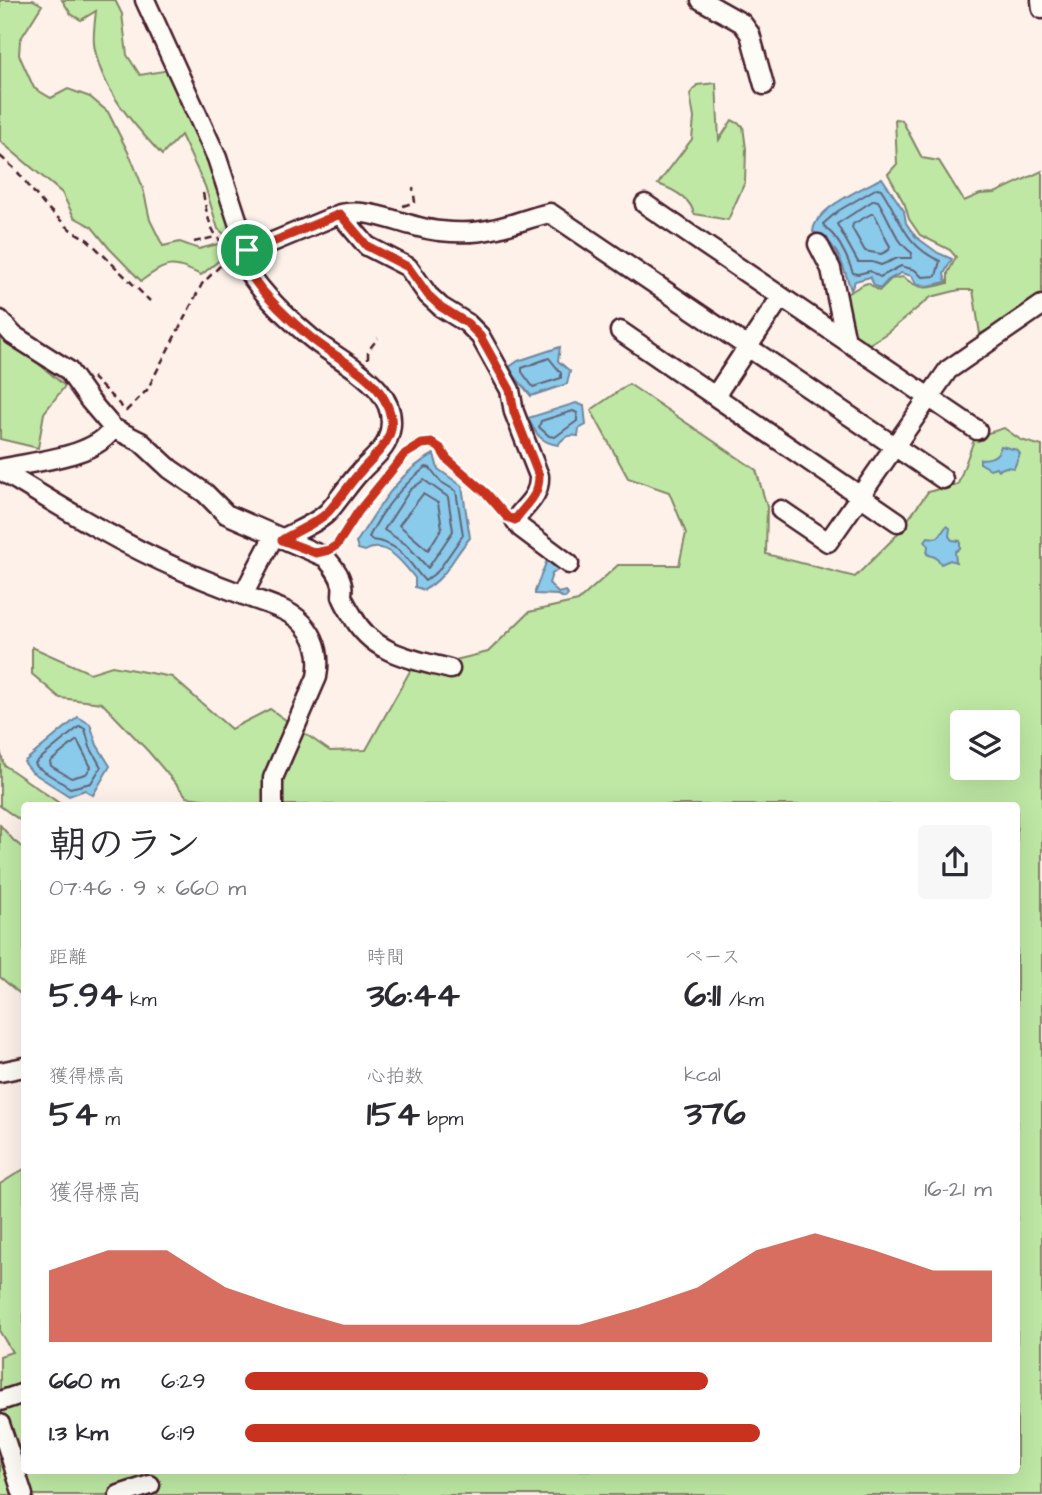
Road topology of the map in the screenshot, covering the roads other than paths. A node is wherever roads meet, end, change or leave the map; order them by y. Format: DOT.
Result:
graph roads {
  1 [pos="145,0"];
  2 [pos="701,0"];
  3 [pos="1041,0"];
  4 [pos="1042,9"];
  5 [pos="764,85"];
  6 [pos="645,204"];
  7 [pos="340,214"];
  8 [pos="818,244"];
  9 [pos="240,253"];
  10 [pos="781,297"];
  11 [pos="1042,305"];
  12 [pos="0,320"];
  13 [pos="620,331"];
  14 [pos="846,341"];
  15 [pos="748,346"];
  16 [pos="715,396"];
  17 [pos="929,397"];
  18 [pos="113,428"];
  19 [pos="977,430"];
  20 [pos="895,446"];
  21 [pos="2,476"];
  22 [pos="943,479"];
  23 [pos="861,495"];
  24 [pos="781,510"];
  25 [pos="898,522"];
  26 [pos="278,538"];
  27 [pos="569,564"];
  28 [pos="243,595"];
  29 [pos="450,669"];
  30 [pos="272,802"];
  31 [pos="21,1068"];
  32 [pos="0,1072"];
  33 [pos="21,1394"];
  34 [pos="0,1401"];
  35 [pos="0,1424"];
  36 [pos="150,1483"];
  37 [pos="23,1495"];
  38 [pos="119,1495"];
  1 -- 9 [label="street"];
  2 -- 5 [label="street"];
  3 -- 4 [label="street"];
  6 -- 10 [label="street"];
  7 -- 9 [label="street"];
  7 -- 15 [label="street"];
  7 -- 27 [label="street"];
  8 -- 14 [label="street"];
  9 -- 26 [label="street"];
  10 -- 14 [label="street"];
  10 -- 15 [label="street"];
  11 -- 17 [label="street"];
  12 -- 18 [label="street"];
  13 -- 16 [label="street"];
  14 -- 17 [label="street"];
  15 -- 16 [label="street"];
  15 -- 20 [label="street"];
  16 -- 23 [label="street"];
  17 -- 19 [label="street"];
  17 -- 20 [label="street"];
  18 -- 21 [label="street"];
  18 -- 26 [label="street"];
  20 -- 22 [label="street"];
  20 -- 23 [label="street"];
  21 -- 28 [label="street"];
  23 -- 24 [label="street"];
  23 -- 25 [label="street"];
  26 -- 28 [label="street"];
  26 -- 29 [label="street"];
  28 -- 30 [label="street"];
  31 -- 32 [label="street"];
  33 -- 34 [label="street"];
  35 -- 37 [label="street"];
  36 -- 38 [label="street"];
}
